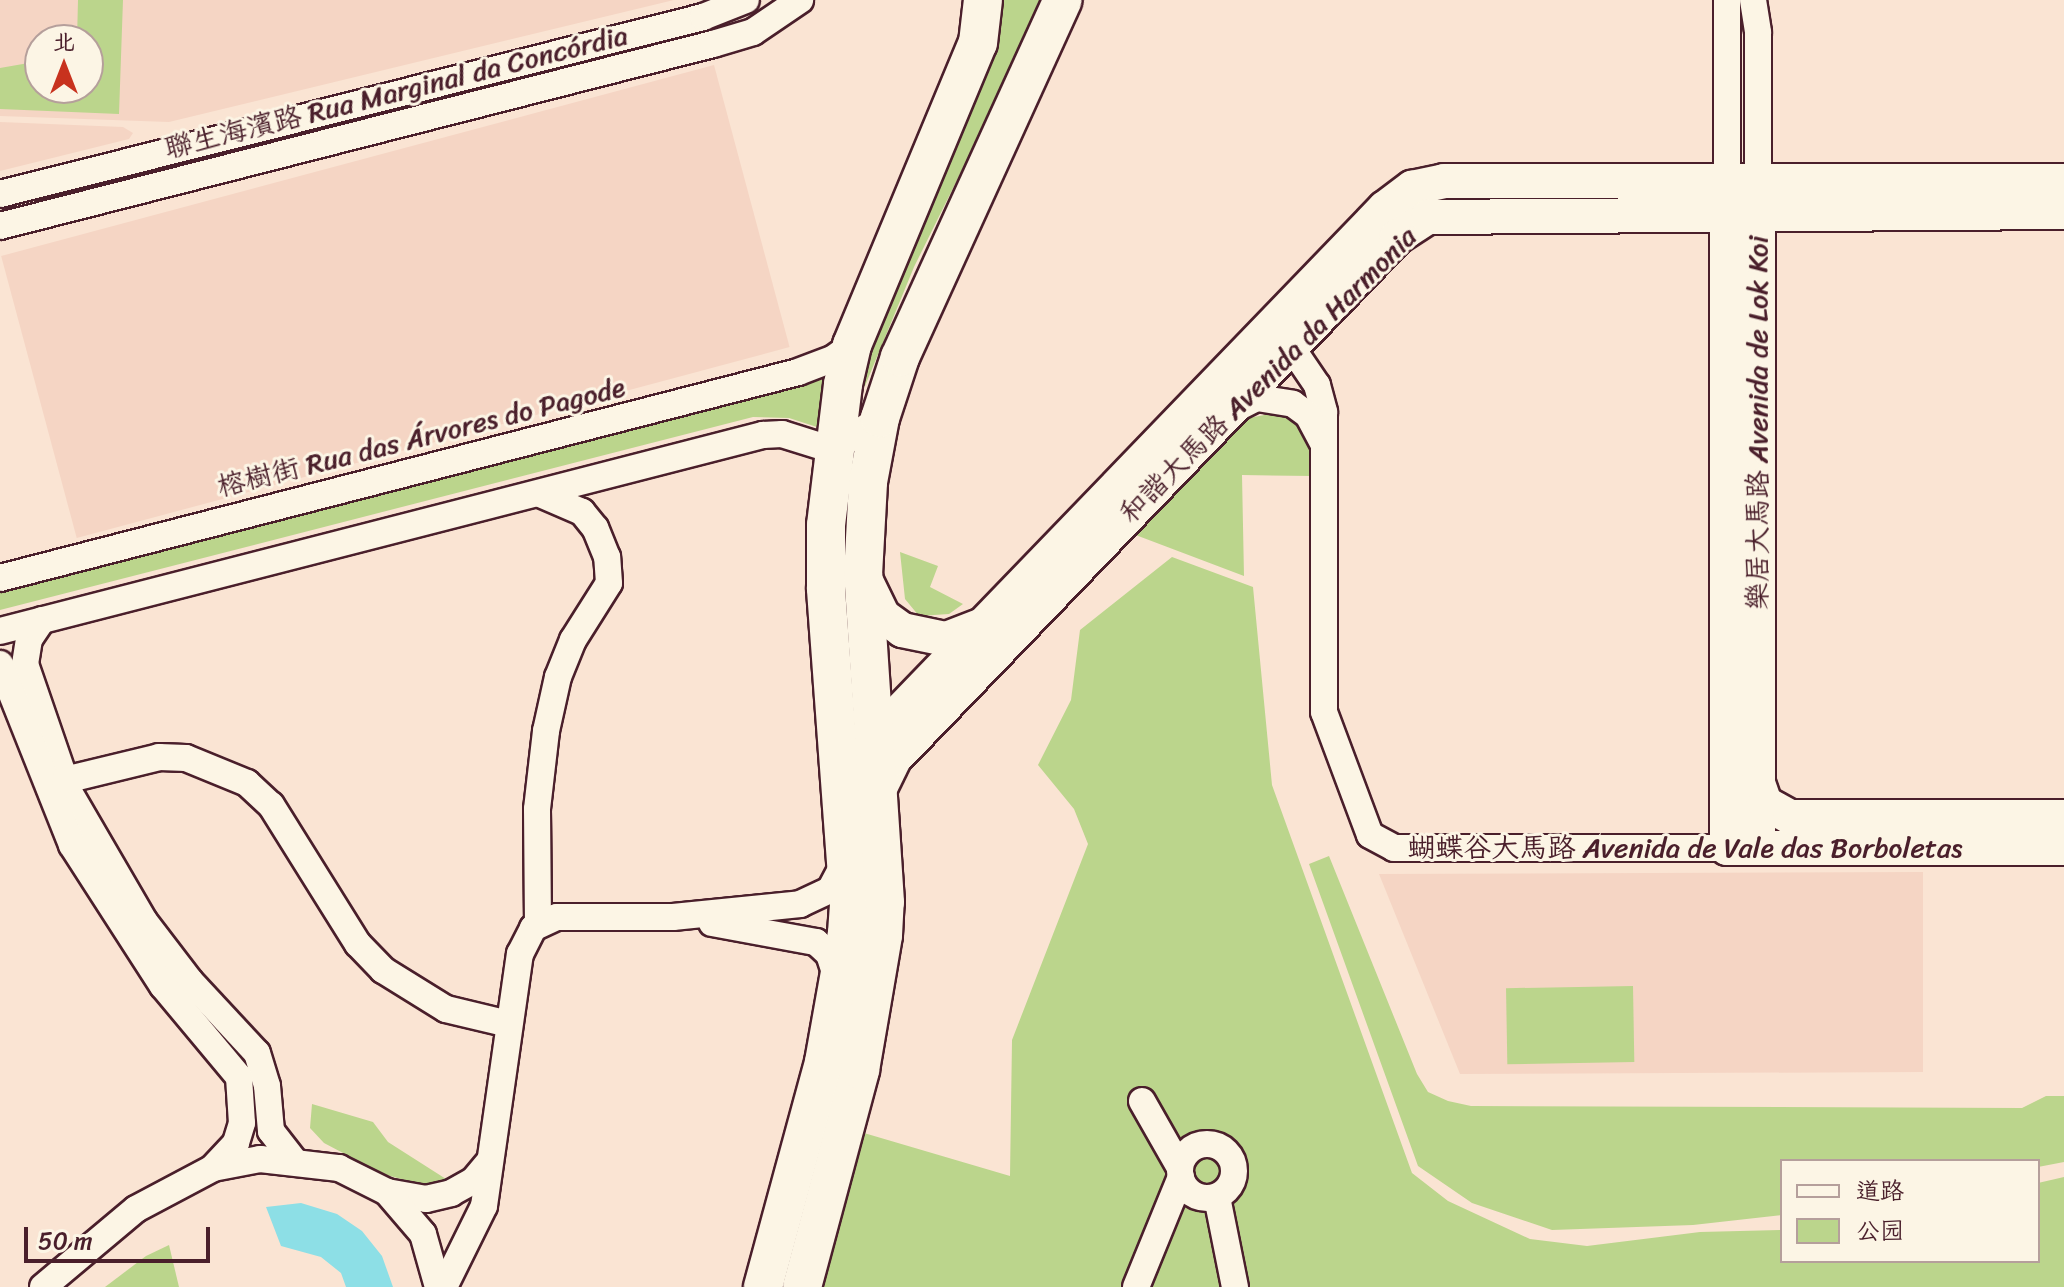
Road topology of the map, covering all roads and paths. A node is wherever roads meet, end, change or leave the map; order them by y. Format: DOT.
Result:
graph roads {
  1 [pos="746,0"];
  2 [pos="800,0"];
  3 [pos="983,0"];
  4 [pos="1063,0"];
  5 [pos="1727,0"];
  6 [pos="1753,0"];
  7 [pos="2064,181"];
  8 [pos="0,194"];
  9 [pos="1743,197"];
  10 [pos="2064,212"];
  11 [pos="0,226"];
  12 [pos="1283,335"];
  13 [pos="852,345"];
  14 [pos="1225,416"];
  15 [pos="880,418"];
  16 [pos="1324,448"];
  17 [pos="833,450"];
  18 [pos="540,494"];
  19 [pos="863,575"];
  20 [pos="0,578"];
  21 [pos="42,620"];
  22 [pos="988,621"];
  23 [pos="0,631"];
  24 [pos="0,664"];
  25 [pos="834,697"];
  26 [pos="923,730"];
  27 [pos="874,738"];
  28 [pos="65,780"];
  29 [pos="1758,783"];
  30 [pos="860,791"];
  31 [pos="2064,817"];
  32 [pos="1743,848"];
  33 [pos="2064,848"];
  34 [pos="846,858"];
  35 [pos="673,917"];
  36 [pos="538,924"];
  37 [pos="839,988"];
  38 [pos="509,1024"];
  39 [pos="1142,1101"];
  40 [pos="294,1160"];
  41 [pos="490,1161"];
  42 [pos="213,1168"];
  43 [pos="1180,1172"];
  44 [pos="387,1192"];
  45 [pos="1217,1197"];
  46 [pos="43,1287"];
  47 [pos="441,1287"];
  48 [pos="763,1287"];
  49 [pos="802,1287"];
  50 [pos="1136,1287"];
  51 [pos="1235,1287"];
  1 -- 8 [label="street, 聯生海濱路 Rua Marginal da Concórdia"];
  2 -- 11 [label="street, 聯生海濱路 Rua Marginal da Concórdia"];
  3 -- 13 [label="main road"];
  4 -- 15 [label="main road"];
  5 -- 9 [label="street, 樂居大馬路 Avenida de Lok Koi"];
  6 -- 9 [label="street, 樂居大馬路 Avenida de Lok Koi"];
  7 -- 9 [label="street, 和諧大馬路 Avenida da Harmonia"];
  9 -- 10 [label="street, 和諧大馬路 Avenida da Harmonia"];
  9 -- 12 [label="street, 和諧大馬路 Avenida da Harmonia"];
  9 -- 29 [label="street, 樂居大馬路 Avenida de Lok Koi"];
  9 -- 32 [label="street, 樂居大馬路 Avenida de Lok Koi"];
  12 -- 14 [label="street, 和諧大馬路 Avenida da Harmonia"];
  12 -- 16 [label="street, 蝴蝶谷大馬路 Avenida de Vale das Borboletas"];
  12 -- 22 [label="street, 和諧大馬路 Avenida da Harmonia"];
  13 -- 17 [label="main road"];
  13 -- 20 [label="street, 榕樹街 Rua das Árvores do Pagode"];
  14 -- 16 [label="street, 蝴蝶谷大馬路 Avenida de Vale das Borboletas"];
  14 -- 26 [label="street, 和諧大馬路 Avenida da Harmonia"];
  15 -- 17 [label="street"];
  15 -- 19 [label="main road"];
  16 -- 32 [label="street, 蝴蝶谷大馬路 Avenida de Vale das Borboletas"];
  17 -- 18 [label="street"];
  17 -- 25 [label="main road"];
  18 -- 21 [label="street"];
  18 -- 36 [label="street"];
  19 -- 22 [label="street"];
  19 -- 27 [label="main road"];
  21 -- 23 [label="street"];
  21 -- 28 [label="street"];
  22 -- 27 [label="street, 和諧大馬路 Avenida da Harmonia"];
  24 -- 42 [label="street"];
  25 -- 27 [label="main road"];
  25 -- 30 [label="main road"];
  26 -- 27 [label="street"];
  26 -- 30 [label="street, 和諧大馬路 Avenida da Harmonia"];
  27 -- 30 [label="main road"];
  28 -- 38 [label="street"];
  28 -- 40 [label="street"];
  29 -- 31 [label="street, 蝴蝶谷大馬路 Avenida de Vale das Borboletas"];
  29 -- 32 [label="street, 樂居大馬路 Avenida de Lok Koi"];
  30 -- 34 [label="main road"];
  30 -- 49 [label="main road"];
  32 -- 33 [label="street, 蝴蝶谷大馬路 Avenida de Vale das Borboletas"];
  34 -- 35 [label="street"];
  34 -- 37 [label="main road"];
  35 -- 36 [label="street"];
  35 -- 37 [label="street"];
  36 -- 38 [label="street"];
  37 -- 48 [label="main road"];
  38 -- 41 [label="street"];
  39 -- 43 [label="street"];
  40 -- 42 [label="street"];
  40 -- 44 [label="street"];
  41 -- 44 [label="street"];
  41 -- 47 [label="street"];
  42 -- 46 [label="street"];
  43 -- 45 [label="street"];
  43 -- 45 [label="street"];
  43 -- 50 [label="street"];
  44 -- 47 [label="street"];
  45 -- 51 [label="street"];
}
